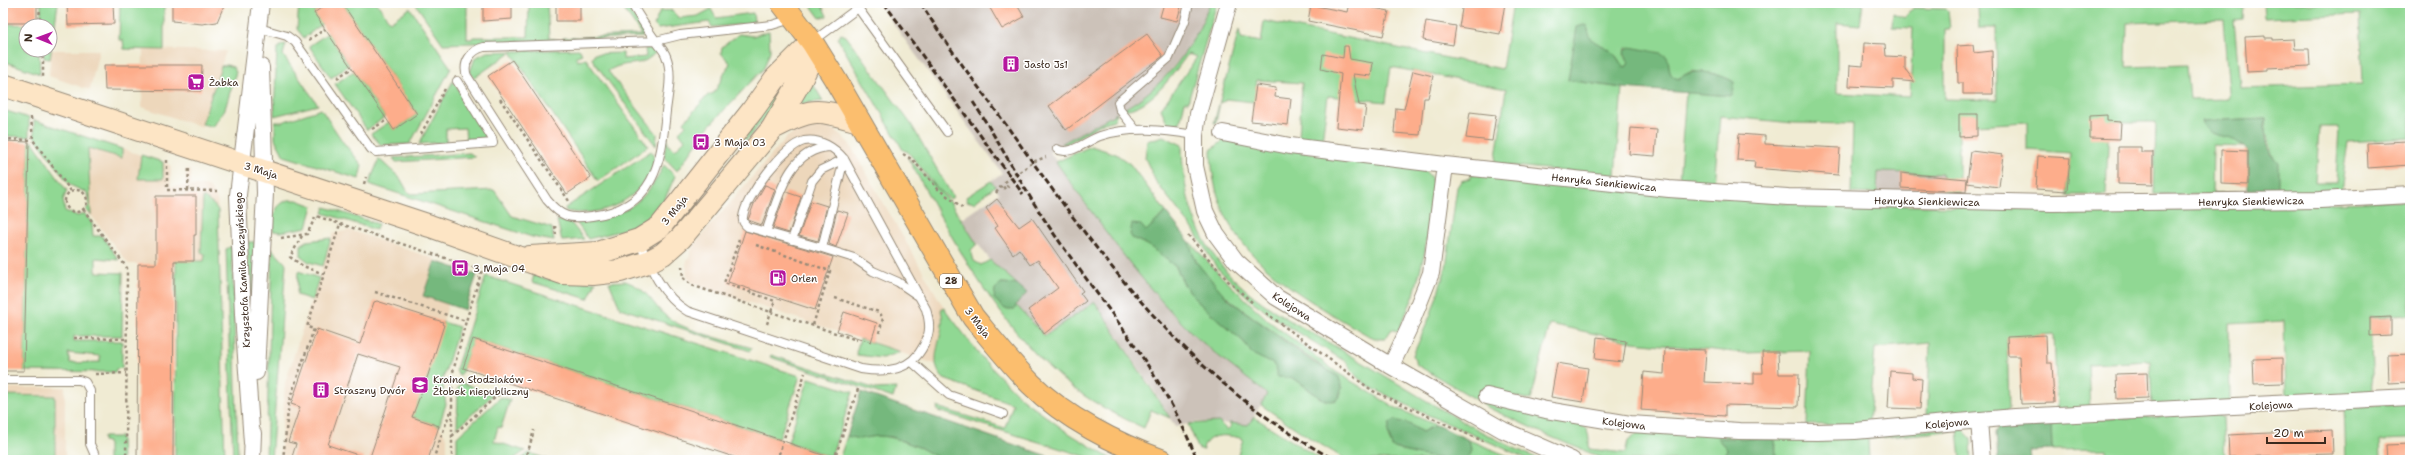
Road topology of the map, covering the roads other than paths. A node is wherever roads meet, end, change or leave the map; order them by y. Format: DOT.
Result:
graph roads {
  1 [pos="261,3"];
  2 [pos="631,3"];
  3 [pos="1189,3"];
  4 [pos="1229,3"];
  5 [pos="857,5"];
  6 [pos="788,11"];
  7 [pos="260,28"];
  8 [pos="656,41"];
  9 [pos="812,42"];
  10 [pos="452,82"];
  11 [pos="3,85"];
  12 [pos="859,121"];
  13 [pos="772,129"];
  14 [pos="1136,130"];
  15 [pos="947,132"];
  16 [pos="1223,133"];
  17 [pos="1195,135"];
  18 [pos="831,147"];
  19 [pos="1057,150"];
  20 [pos="844,159"];
  21 [pos="241,164"];
  22 [pos="1445,165"];
  23 [pos="263,171"];
  24 [pos="2410,195"];
  25 [pos="766,232"];
  26 [pos="639,240"];
  27 [pos="792,240"];
  28 [pos="822,248"];
  29 [pos="519,257"];
  30 [pos="648,262"];
  31 [pos="920,297"];
  32 [pos="912,362"];
  33 [pos="1391,366"];
  34 [pos="3,380"];
  35 [pos="1487,396"];
  36 [pos="2410,397"];
  37 [pos="1003,414"];
  38 [pos="1979,420"];
  39 [pos="252,442"];
  40 [pos="97,460"];
  41 [pos="252,460"];
  42 [pos="1161,460"];
  43 [pos="1572,460"];
  44 [pos="1982,460"];
  1 -- 7 [label="street, Krzysztofa Kamila Baczyńskiego"];
  2 -- 8 [label="lane"];
  3 -- 14 [label="lane"];
  4 -- 17 [label="street, Kolejowa"];
  5 -- 9 [label="lane"];
  5 -- 15 [label="lane"];
  6 -- 8 [label="lane"];
  6 -- 9 [label="main road, 28"];
  7 -- 10 [label="lane"];
  7 -- 21 [label="street, Krzysztofa Kamila Baczyńskiego"];
  7 -- 23 [label="street, Krzysztofa Kamila Baczyńskiego"];
  8 -- 8 [label="lane"];
  9 -- 12 [label="main road, 3 Maja / 28"];
  9 -- 13 [label="street, 3 Maja"];
  9 -- 26 [label="street, 3 Maja"];
  11 -- 21 [label="street, 3 Maja"];
  12 -- 13 [label="street, 3 Maja"];
  12 -- 42 [label="main road, 3 Maja / 28"];
  13 -- 30 [label="street, 3 Maja"];
  14 -- 17 [label="lane"];
  14 -- 19 [label="lane"];
  16 -- 22 [label="street, Henryka Sienkiewicza"];
  17 -- 33 [label="street, Kolejowa"];
  18 -- 20 [label="lane"];
  18 -- 25 [label="lane"];
  18 -- 25 [label="lane"];
  20 -- 27 [label="lane"];
  20 -- 28 [label="lane"];
  20 -- 31 [label="lane"];
  21 -- 23 [label="street, 3 Maja"];
  21 -- 39 [label="street, Krzysztofa Kamila Baczyńskiego"];
  22 -- 24 [label="street, Henryka Sienkiewicza"];
  22 -- 33 [label="street"];
  23 -- 29 [label="street, 3 Maja"];
  23 -- 39 [label="street, Krzysztofa Kamila Baczyńskiego"];
  25 -- 27 [label="lane"];
  26 -- 29 [label="street, 3 Maja"];
  26 -- 30 [label="lane"];
  27 -- 28 [label="lane"];
  28 -- 31 [label="lane"];
  29 -- 30 [label="street, 3 Maja"];
  30 -- 32 [label="lane"];
  31 -- 32 [label="lane"];
  32 -- 37 [label="lane"];
  33 -- 43 [label="street, Kolejowa"];
  34 -- 40 [label="lane"];
  35 -- 38 [label="street, Kolejowa"];
  36 -- 38 [label="street, Kolejowa"];
  38 -- 44 [label="street"];
  39 -- 41 [label="street, Krzysztofa Kamila Baczyńskiego"];
}
